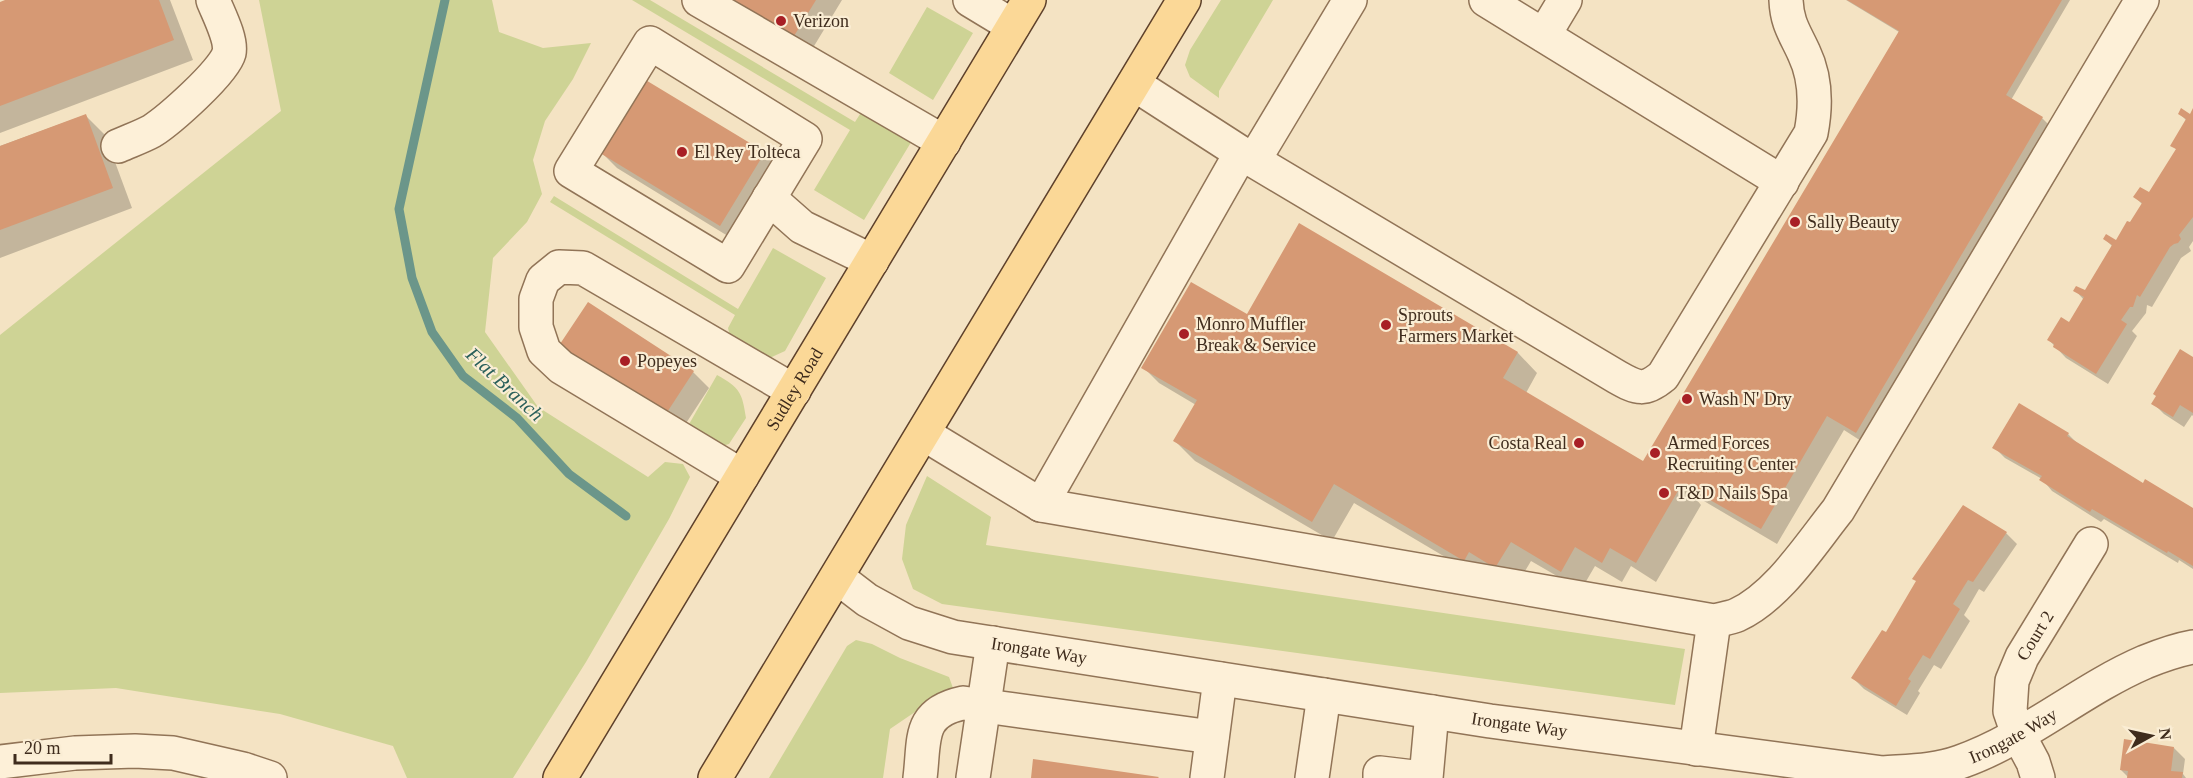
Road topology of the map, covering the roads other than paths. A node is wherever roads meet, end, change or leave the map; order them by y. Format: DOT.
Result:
graph roads {
  1 [pos="213,0"];
  2 [pos="699,0"];
  3 [pos="970,0"];
  4 [pos="1184,0"];
  5 [pos="1350,0"];
  6 [pos="1486,0"];
  7 [pos="1565,0"];
  8 [pos="1786,0"];
  9 [pos="2142,0"];
  10 [pos="1021,13"];
  11 [pos="1544,35"];
  12 [pos="1134,84"];
  13 [pos="944,142"];
  14 [pos="118,146"];
  15 [pos="1248,157"];
  16 [pos="1782,182"];
  17 [pos="769,198"];
  18 [pos="872,261"];
  19 [pos="794,391"];
  20 [pos="924,434"];
  21 [pos="742,476"];
  22 [pos="1041,505"];
  23 [pos="2091,544"];
  24 [pos="837,577"];
  25 [pos="1714,621"];
  26 [pos="993,643"];
  27 [pos="2193,647"];
  28 [pos="1220,679"];
  29 [pos="1324,695"];
  30 [pos="984,704"];
  31 [pos="1432,712"];
  32 [pos="2018,735"];
  33 [pos="1212,737"];
  34 [pos="1696,749"];
  35 [pos="0,762"];
  36 [pos="76,765"];
  37 [pos="1789,770"];
  38 [pos="270,778"];
  39 [pos="560,778"];
  40 [pos="715,778"];
  41 [pos="920,778"];
  42 [pos="973,778"];
  43 [pos="989,778"];
  44 [pos="1207,778"];
  45 [pos="1312,778"];
  46 [pos="1380,778"];
  47 [pos="1424,778"];
  48 [pos="2038,778"];
  1 -- 14 [label="street"];
  2 -- 13 [label="street"];
  3 -- 10 [label="street"];
  4 -- 12 [label="main road"];
  5 -- 15 [label="street"];
  6 -- 11 [label="street"];
  7 -- 11 [label="street"];
  8 -- 16 [label="street"];
  9 -- 25 [label="street"];
  10 -- 13 [label="main road, Sudley Road"];
  11 -- 16 [label="street"];
  12 -- 15 [label="street"];
  12 -- 20 [label="main road"];
  13 -- 18 [label="main road, Sudley Road"];
  15 -- 16 [label="street"];
  15 -- 22 [label="street"];
  17 -- 17 [label="street"];
  17 -- 18 [label="street"];
  18 -- 19 [label="main road, Sudley Road"];
  19 -- 21 [label="main road, Sudley Road"];
  19 -- 21 [label="street"];
  20 -- 22 [label="street"];
  20 -- 24 [label="main road"];
  21 -- 39 [label="main road, Sudley Road"];
  22 -- 25 [label="street"];
  23 -- 32 [label="street, Court 2"];
  24 -- 26 [label="street, Irongate Way"];
  24 -- 40 [label="main road"];
  25 -- 34 [label="street"];
  26 -- 28 [label="street, Irongate Way"];
  26 -- 30 [label="street"];
  27 -- 32 [label="street, Irongate Way"];
  28 -- 29 [label="street, Irongate Way"];
  28 -- 33 [label="street"];
  29 -- 31 [label="street, Irongate Way"];
  29 -- 45 [label="street"];
  30 -- 33 [label="street"];
  30 -- 41 [label="street"];
  30 -- 42 [label="street"];
  30 -- 43 [label="street"];
  31 -- 34 [label="street, Irongate Way"];
  31 -- 47 [label="street"];
  32 -- 37 [label="street, Irongate Way"];
  32 -- 48 [label="street, Court 2"];
  33 -- 44 [label="street"];
  34 -- 37 [label="street, Irongate Way"];
  35 -- 36 [label="street"];
  36 -- 38 [label="street"];
  46 -- 47 [label="street"];
}
